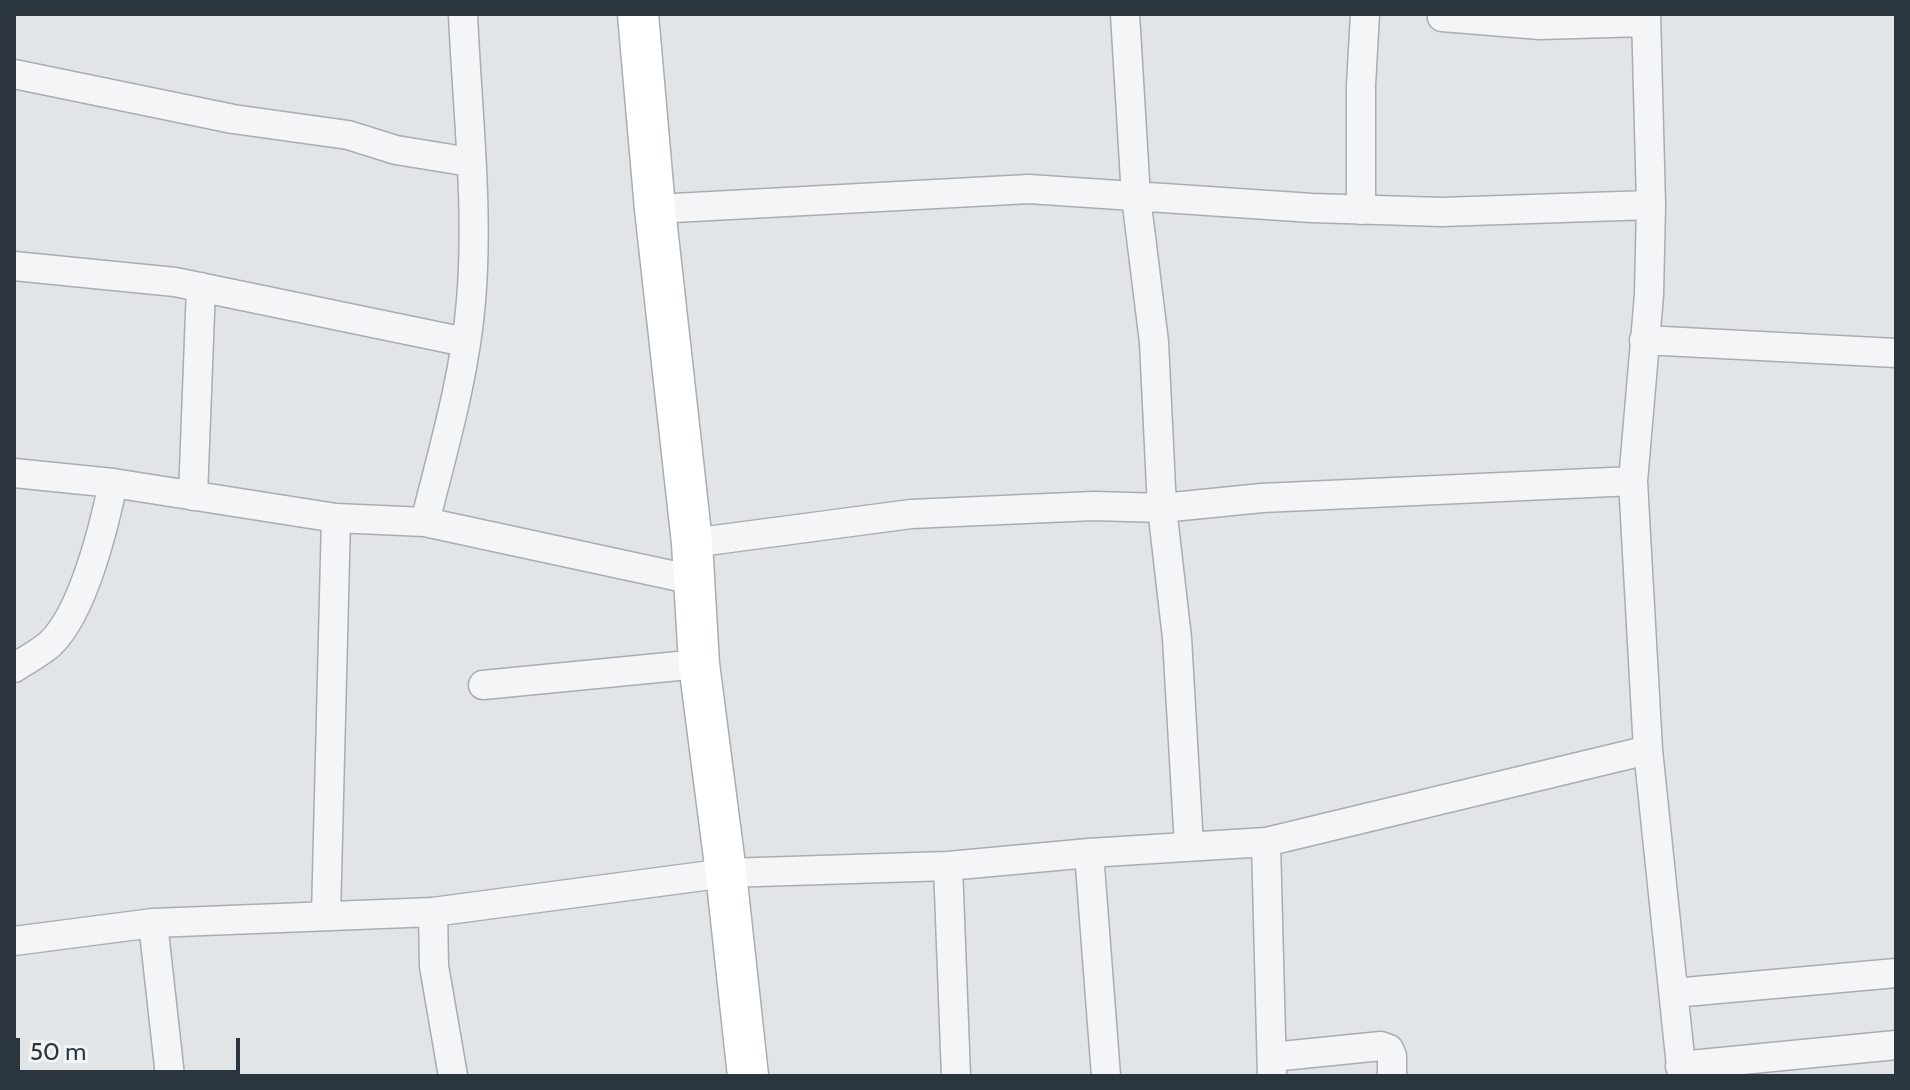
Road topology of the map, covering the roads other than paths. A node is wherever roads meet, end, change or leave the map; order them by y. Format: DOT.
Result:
graph roads {
  1 [pos="463,14"];
  2 [pos="638,14"];
  3 [pos="1125,14"];
  4 [pos="1365,14"];
  5 [pos="1442,17"];
  6 [pos="1646,18"];
  7 [pos="14,74"];
  8 [pos="470,162"];
  9 [pos="1136,197"];
  10 [pos="1651,205"];
  11 [pos="655,209"];
  12 [pos="1361,210"];
  13 [pos="14,266"];
  14 [pos="201,287"];
  15 [pos="1644,340"];
  16 [pos="465,342"];
  17 [pos="1896,353"];
  18 [pos="14,473"];
  19 [pos="1633,481"];
  20 [pos="113,483"];
  21 [pos="193,496"];
  22 [pos="1162,508"];
  23 [pos="336,518"];
  24 [pos="425,522"];
  25 [pos="693,562"];
  26 [pos="699,664"];
  27 [pos="14,668"];
  28 [pos="483,685"];
  29 [pos="1648,750"];
  30 [pos="1266,842"];
  31 [pos="1189,846"];
  32 [pos="1089,853"];
  33 [pos="948,866"];
  34 [pos="726,873"];
  35 [pos="433,912"];
  36 [pos="326,916"];
  37 [pos="153,923"];
  38 [pos="14,941"];
  39 [pos="1896,973"];
  40 [pos="1674,993"];
  41 [pos="1896,1045"];
  42 [pos="1272,1067"];
  43 [pos="1681,1071"];
  44 [pos="741,1075"];
  45 [pos="170,1076"];
  46 [pos="453,1076"];
  47 [pos="956,1076"];
  48 [pos="1106,1076"];
  49 [pos="1392,1076"];
  1 -- 8 [label="street"];
  2 -- 11 [label="street"];
  3 -- 9 [label="street"];
  4 -- 12 [label="street"];
  5 -- 6 [label="street"];
  6 -- 10 [label="street"];
  7 -- 8 [label="street"];
  8 -- 16 [label="street"];
  9 -- 11 [label="street"];
  9 -- 12 [label="street"];
  9 -- 22 [label="street"];
  10 -- 12 [label="street"];
  10 -- 15 [label="street"];
  11 -- 25 [label="street"];
  13 -- 14 [label="street"];
  14 -- 16 [label="street"];
  14 -- 21 [label="street"];
  15 -- 17 [label="street"];
  15 -- 19 [label="street"];
  16 -- 24 [label="street"];
  18 -- 20 [label="street"];
  19 -- 22 [label="street"];
  19 -- 29 [label="street"];
  20 -- 21 [label="street"];
  20 -- 27 [label="street"];
  21 -- 23 [label="street"];
  22 -- 25 [label="street"];
  22 -- 31 [label="street"];
  23 -- 24 [label="street"];
  23 -- 36 [label="street"];
  24 -- 25 [label="street"];
  25 -- 26 [label="street"];
  26 -- 28 [label="street"];
  26 -- 34 [label="street"];
  29 -- 30 [label="street"];
  29 -- 40 [label="street"];
  30 -- 31 [label="street"];
  30 -- 42 [label="street"];
  31 -- 32 [label="street"];
  32 -- 33 [label="street"];
  32 -- 48 [label="street"];
  33 -- 34 [label="street"];
  33 -- 47 [label="street"];
  34 -- 35 [label="street"];
  34 -- 44 [label="street"];
  35 -- 36 [label="street"];
  35 -- 46 [label="street"];
  36 -- 37 [label="street"];
  37 -- 38 [label="street"];
  37 -- 45 [label="street"];
  39 -- 40 [label="street"];
  40 -- 43 [label="street"];
  41 -- 43 [label="street"];
  42 -- 49 [label="street"];
}
